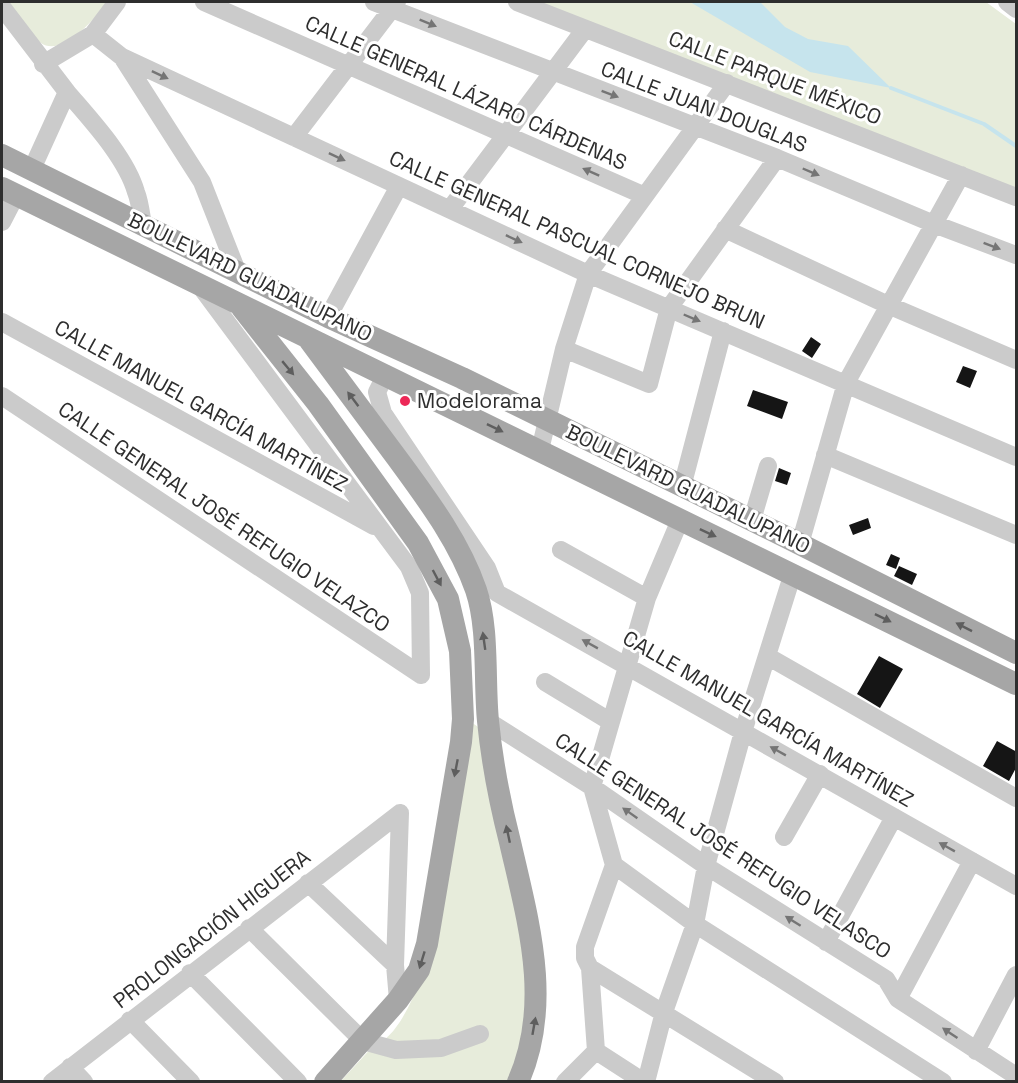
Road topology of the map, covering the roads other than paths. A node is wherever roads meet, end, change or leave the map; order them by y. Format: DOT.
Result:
graph roads {
  1 [pos="117,2"];
  2 [pos="204,2"];
  3 [pos="374,2"];
  4 [pos="517,2"];
  5 [pos="1007,2"];
  6 [pos="395,5"];
  7 [pos="2,7"];
  8 [pos="1017,9"];
  9 [pos="585,29"];
  10 [pos="93,34"];
  11 [pos="122,57"];
  12 [pos="43,64"];
  13 [pos="347,66"];
  14 [pos="554,73"];
  15 [pos="727,83"];
  16 [pos="66,92"];
  17 [pos="696,127"];
  18 [pos="507,134"];
  19 [pos="294,136"];
  20 [pos="2,154"];
  21 [pos="777,158"];
  22 [pos="32,169"];
  23 [pos="961,175"];
  24 [pos="399,186"];
  25 [pos="9,191"];
  26 [pos="645,196"];
  27 [pos="1017,197"];
  28 [pos="450,209"];
  29 [pos="2,222"];
  30 [pos="934,224"];
  31 [pos="143,225"];
  32 [pos="725,229"];
  33 [pos="1017,255"];
  34 [pos="237,271"];
  35 [pos="588,274"];
  36 [pos="200,286"];
  37 [pos="270,287"];
  38 [pos="239,305"];
  39 [pos="888,305"];
  40 [pos="669,308"];
  41 [pos="328,317"];
  42 [pos="2,322"];
  43 [pos="297,330"];
  44 [pos="723,330"];
  45 [pos="269,345"];
  46 [pos="564,349"];
  47 [pos="1017,360"];
  48 [pos="386,374"];
  49 [pos="462,378"];
  50 [pos="846,383"];
  51 [pos="2,396"];
  52 [pos="383,413"];
  53 [pos="546,420"];
  54 [pos="387,445"];
  55 [pos="540,450"];
  56 [pos="825,455"];
  57 [pos="1017,457"];
  58 [pos="768,466"];
  59 [pos="682,488"];
  60 [pos="680,520"];
  61 [pos="752,520"];
  62 [pos="379,529"];
  63 [pos="1017,535"];
  64 [pos="800,544"];
  65 [pos="409,548"];
  66 [pos="561,550"];
  67 [pos="793,573"];
  68 [pos="647,598"];
  69 [pos="1017,653"];
  70 [pos="767,656"];
  71 [pos="628,666"];
  72 [pos="545,682"];
  73 [pos="1017,684"];
  74 [pos="488,721"];
  75 [pos="611,722"];
  76 [pos="743,732"];
  77 [pos="820,774"];
  78 [pos="592,787"];
  79 [pos="1017,798"];
  80 [pos="894,817"];
  81 [pos="784,837"];
  82 [pos="972,861"];
  83 [pos="614,865"];
  84 [pos="706,866"];
  85 [pos="308,883"];
  86 [pos="1017,886"];
  87 [pos="695,924"];
  88 [pos="249,928"];
  89 [pos="826,942"];
  90 [pos="395,965"];
  91 [pos="590,968"];
  92 [pos="190,973"];
  93 [pos="1017,975"];
  94 [pos="898,999"];
  95 [pos="398,1000"];
  96 [pos="664,1012"];
  97 [pos="130,1020"];
  98 [pos="480,1034"];
  99 [pos="363,1041"];
  100 [pos="596,1051"];
  101 [pos="976,1051"];
  102 [pos="70,1067"];
  103 [pos="1017,1076"];
  104 [pos="52,1082"];
  105 [pos="84,1082"];
  106 [pos="191,1082"];
  107 [pos="298,1082"];
  108 [pos="325,1082"];
  109 [pos="518,1082"];
  110 [pos="565,1082"];
  111 [pos="645,1082"];
  112 [pos="775,1082"];
  113 [pos="943,1082"];
  1 -- 10 [label="street"];
  2 -- 13 [label="street, CALLE GENERAL LÁZARO CÁRDENAS"];
  3 -- 6 [label="street, CALLE JUAN DOUGLAS"];
  4 -- 9 [label="street, CALLE PARQUE MÉXICO"];
  5 -- 8 [label="street"];
  6 -- 13 [label="street"];
  6 -- 14 [label="street, CALLE JUAN DOUGLAS, one-way"];
  7 -- 12 [label="street"];
  9 -- 14 [label="street"];
  9 -- 15 [label="street, CALLE PARQUE MÉXICO"];
  10 -- 11 [label="street, CALLE GENERAL PASCUAL CORNEJO BRUN"];
  10 -- 12 [label="street"];
  11 -- 19 [label="street, CALLE GENERAL PASCUAL CORNEJO BRUN, one-way"];
  11 -- 34 [label="street, CALLE GENERAL PASCUAL CORNEJO BRUN"];
  12 -- 16 [label="street"];
  13 -- 18 [label="street, CALLE GENERAL LÁZARO CÁRDENAS"];
  13 -- 19 [label="street"];
  14 -- 17 [label="street, CALLE JUAN DOUGLAS, one-way"];
  14 -- 18 [label="street"];
  15 -- 17 [label="street"];
  15 -- 23 [label="street, CALLE PARQUE MÉXICO"];
  16 -- 22 [label="street"];
  16 -- 31 [label="street"];
  17 -- 21 [label="street, CALLE JUAN DOUGLAS"];
  17 -- 26 [label="street"];
  26 -- 18 [label="street, CALLE GENERAL LÁZARO CÁRDENAS, one-way"];
  18 -- 28 [label="street"];
  19 -- 24 [label="street, CALLE GENERAL PASCUAL CORNEJO BRUN, one-way"];
  20 -- 22 [label="main road, BOULEVARD GUADALUPANO"];
  21 -- 30 [label="street, CALLE JUAN DOUGLAS, one-way"];
  21 -- 32 [label="street"];
  22 -- 31 [label="main road, BOULEVARD GUADALUPANO"];
  23 -- 27 [label="street, CALLE PARQUE MÉXICO"];
  23 -- 30 [label="street"];
  24 -- 28 [label="street, CALLE GENERAL PASCUAL CORNEJO BRUN"];
  24 -- 41 [label="street"];
  25 -- 29 [label="street"];
  25 -- 36 [label="main road, BOULEVARD GUADALUPANO"];
  26 -- 35 [label="street"];
  28 -- 35 [label="street, CALLE GENERAL PASCUAL CORNEJO BRUN, one-way"];
  30 -- 33 [label="street, CALLE JUAN DOUGLAS, one-way"];
  30 -- 39 [label="street"];
  31 -- 34 [label="main road, BOULEVARD GUADALUPANO"];
  32 -- 39 [label="street"];
  32 -- 40 [label="street"];
  34 -- 37 [label="main road, BOULEVARD GUADALUPANO"];
  35 -- 40 [label="street, CALLE GENERAL PASCUAL CORNEJO BRUN"];
  35 -- 46 [label="street"];
  36 -- 38 [label="main road, BOULEVARD GUADALUPANO"];
  36 -- 62 [label="street"];
  37 -- 41 [label="main road, BOULEVARD GUADALUPANO"];
  37 -- 43 [label="main road"];
  38 -- 43 [label="main road, BOULEVARD GUADALUPANO"];
  38 -- 45 [label="main road"];
  39 -- 47 [label="street"];
  39 -- 50 [label="street"];
  40 -- 44 [label="street, CALLE GENERAL PASCUAL CORNEJO BRUN, one-way"];
  40 -- 46 [label="street"];
  41 -- 49 [label="main road, BOULEVARD GUADALUPANO"];
  42 -- 62 [label="street, CALLE MANUEL GARCÍA MARTÍNEZ"];
  43 -- 45 [label="main road"];
  43 -- 48 [label="main road, BOULEVARD GUADALUPANO"];
  43 -- 49 [label="main road"];
  54 -- 43 [label="main road, one-way"];
  44 -- 50 [label="street, CALLE GENERAL PASCUAL CORNEJO BRUN"];
  44 -- 59 [label="street"];
  45 -- 65 [label="main road, one-way"];
  46 -- 53 [label="street"];
  48 -- 52 [label="street"];
  48 -- 55 [label="main road, BOULEVARD GUADALUPANO, one-way"];
  49 -- 53 [label="main road, BOULEVARD GUADALUPANO"];
  50 -- 56 [label="street"];
  50 -- 57 [label="street, CALLE GENERAL PASCUAL CORNEJO BRUN"];
  51 -- 65 [label="street, CALLE GENERAL JOSÉ REFUGIO VELAZCO"];
  52 -- 54 [label="main road"];
  71 -- 52 [label="street, CALLE MANUEL GARCÍA MARTÍNEZ, one-way"];
  53 -- 55 [label="street"];
  53 -- 59 [label="main road, BOULEVARD GUADALUPANO"];
  74 -- 54 [label="main road, one-way"];
  55 -- 60 [label="main road, BOULEVARD GUADALUPANO"];
  56 -- 63 [label="street"];
  56 -- 64 [label="street"];
  58 -- 61 [label="street"];
  59 -- 61 [label="main road, BOULEVARD GUADALUPANO"];
  60 -- 67 [label="main road, BOULEVARD GUADALUPANO, one-way"];
  60 -- 68 [label="street"];
  61 -- 64 [label="main road, BOULEVARD GUADALUPANO"];
  62 -- 65 [label="street"];
  69 -- 64 [label="main road, BOULEVARD GUADALUPANO, one-way"];
  65 -- 95 [label="main road, one-way"];
  66 -- 68 [label="street"];
  67 -- 70 [label="street"];
  67 -- 73 [label="main road, BOULEVARD GUADALUPANO, one-way"];
  68 -- 71 [label="street"];
  70 -- 76 [label="street"];
  70 -- 79 [label="street"];
  71 -- 75 [label="street"];
  71 -- 76 [label="street, CALLE MANUEL GARCÍA MARTÍNEZ"];
  72 -- 75 [label="street"];
  74 -- 78 [label="street, CALLE GENERAL JOSÉ REFUGIO VELASCO"];
  109 -- 74 [label="main road, one-way"];
  75 -- 78 [label="street"];
  77 -- 76 [label="street, CALLE MANUEL GARCÍA MARTÍNEZ, one-way"];
  76 -- 84 [label="street"];
  77 -- 80 [label="street, CALLE MANUEL GARCÍA MARTÍNEZ"];
  77 -- 81 [label="street"];
  78 -- 83 [label="street"];
  84 -- 78 [label="street, CALLE GENERAL JOSÉ REFUGIO VELASCO, one-way"];
  82 -- 80 [label="street, CALLE MANUEL GARCÍA MARTÍNEZ, one-way"];
  80 -- 89 [label="street"];
  82 -- 86 [label="street, CALLE MANUEL GARCÍA MARTÍNEZ"];
  82 -- 94 [label="street"];
  83 -- 87 [label="street"];
  83 -- 91 [label="street"];
  84 -- 87 [label="street"];
  89 -- 84 [label="street, CALLE GENERAL JOSÉ REFUGIO VELASCO, one-way"];
  85 -- 88 [label="street, PROLONGACIÓN HIGUERA"];
  85 -- 90 [label="street"];
  85 -- 90 [label="street, PROLONGACIÓN HIGUERA"];
  87 -- 96 [label="street"];
  87 -- 113 [label="street"];
  88 -- 92 [label="street, PROLONGACIÓN HIGUERA"];
  88 -- 99 [label="street"];
  89 -- 94 [label="street, CALLE GENERAL JOSÉ REFUGIO VELASCO"];
  90 -- 95 [label="street"];
  91 -- 96 [label="street"];
  91 -- 100 [label="street"];
  92 -- 97 [label="street, PROLONGACIÓN HIGUERA"];
  92 -- 107 [label="street"];
  93 -- 101 [label="street"];
  101 -- 94 [label="street, CALLE GENERAL JOSÉ REFUGIO VELASCO, one-way"];
  95 -- 99 [label="main road"];
  96 -- 111 [label="street"];
  96 -- 112 [label="street"];
  97 -- 102 [label="street, PROLONGACIÓN HIGUERA"];
  97 -- 106 [label="street"];
  98 -- 99 [label="street"];
  99 -- 108 [label="main road"];
  100 -- 110 [label="street"];
  100 -- 111 [label="street"];
  101 -- 103 [label="street, CALLE GENERAL JOSÉ REFUGIO VELASCO"];
  102 -- 104 [label="street, PROLONGACIÓN HIGUERA"];
  102 -- 105 [label="street"];
}
